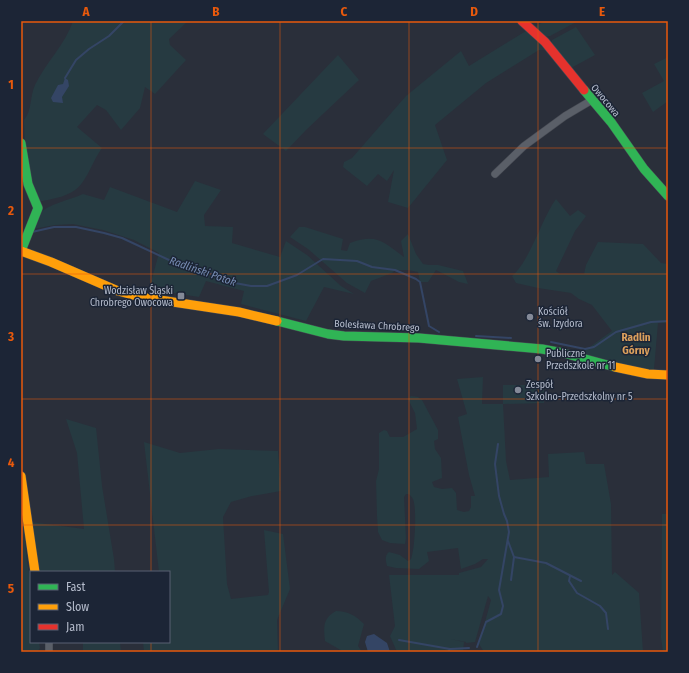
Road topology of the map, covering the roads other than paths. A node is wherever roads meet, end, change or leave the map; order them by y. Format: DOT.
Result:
graph roads {
  1 [pos="522,21"];
  2 [pos="592,100"];
  3 [pos="21,143"];
  4 [pos="495,174"];
  5 [pos="668,196"];
  6 [pos="21,251"];
  7 [pos="668,375"];
  8 [pos="21,476"];
  9 [pos="35,571"];
  1 -- 2 [label="street, Owocowa"];
  2 -- 4 [label="street"];
  2 -- 5 [label="street, Owocowa"];
  3 -- 6 [label="street"];
  6 -- 7 [label="street, Bolesława Chrobrego"];
  8 -- 9 [label="street"];
}
